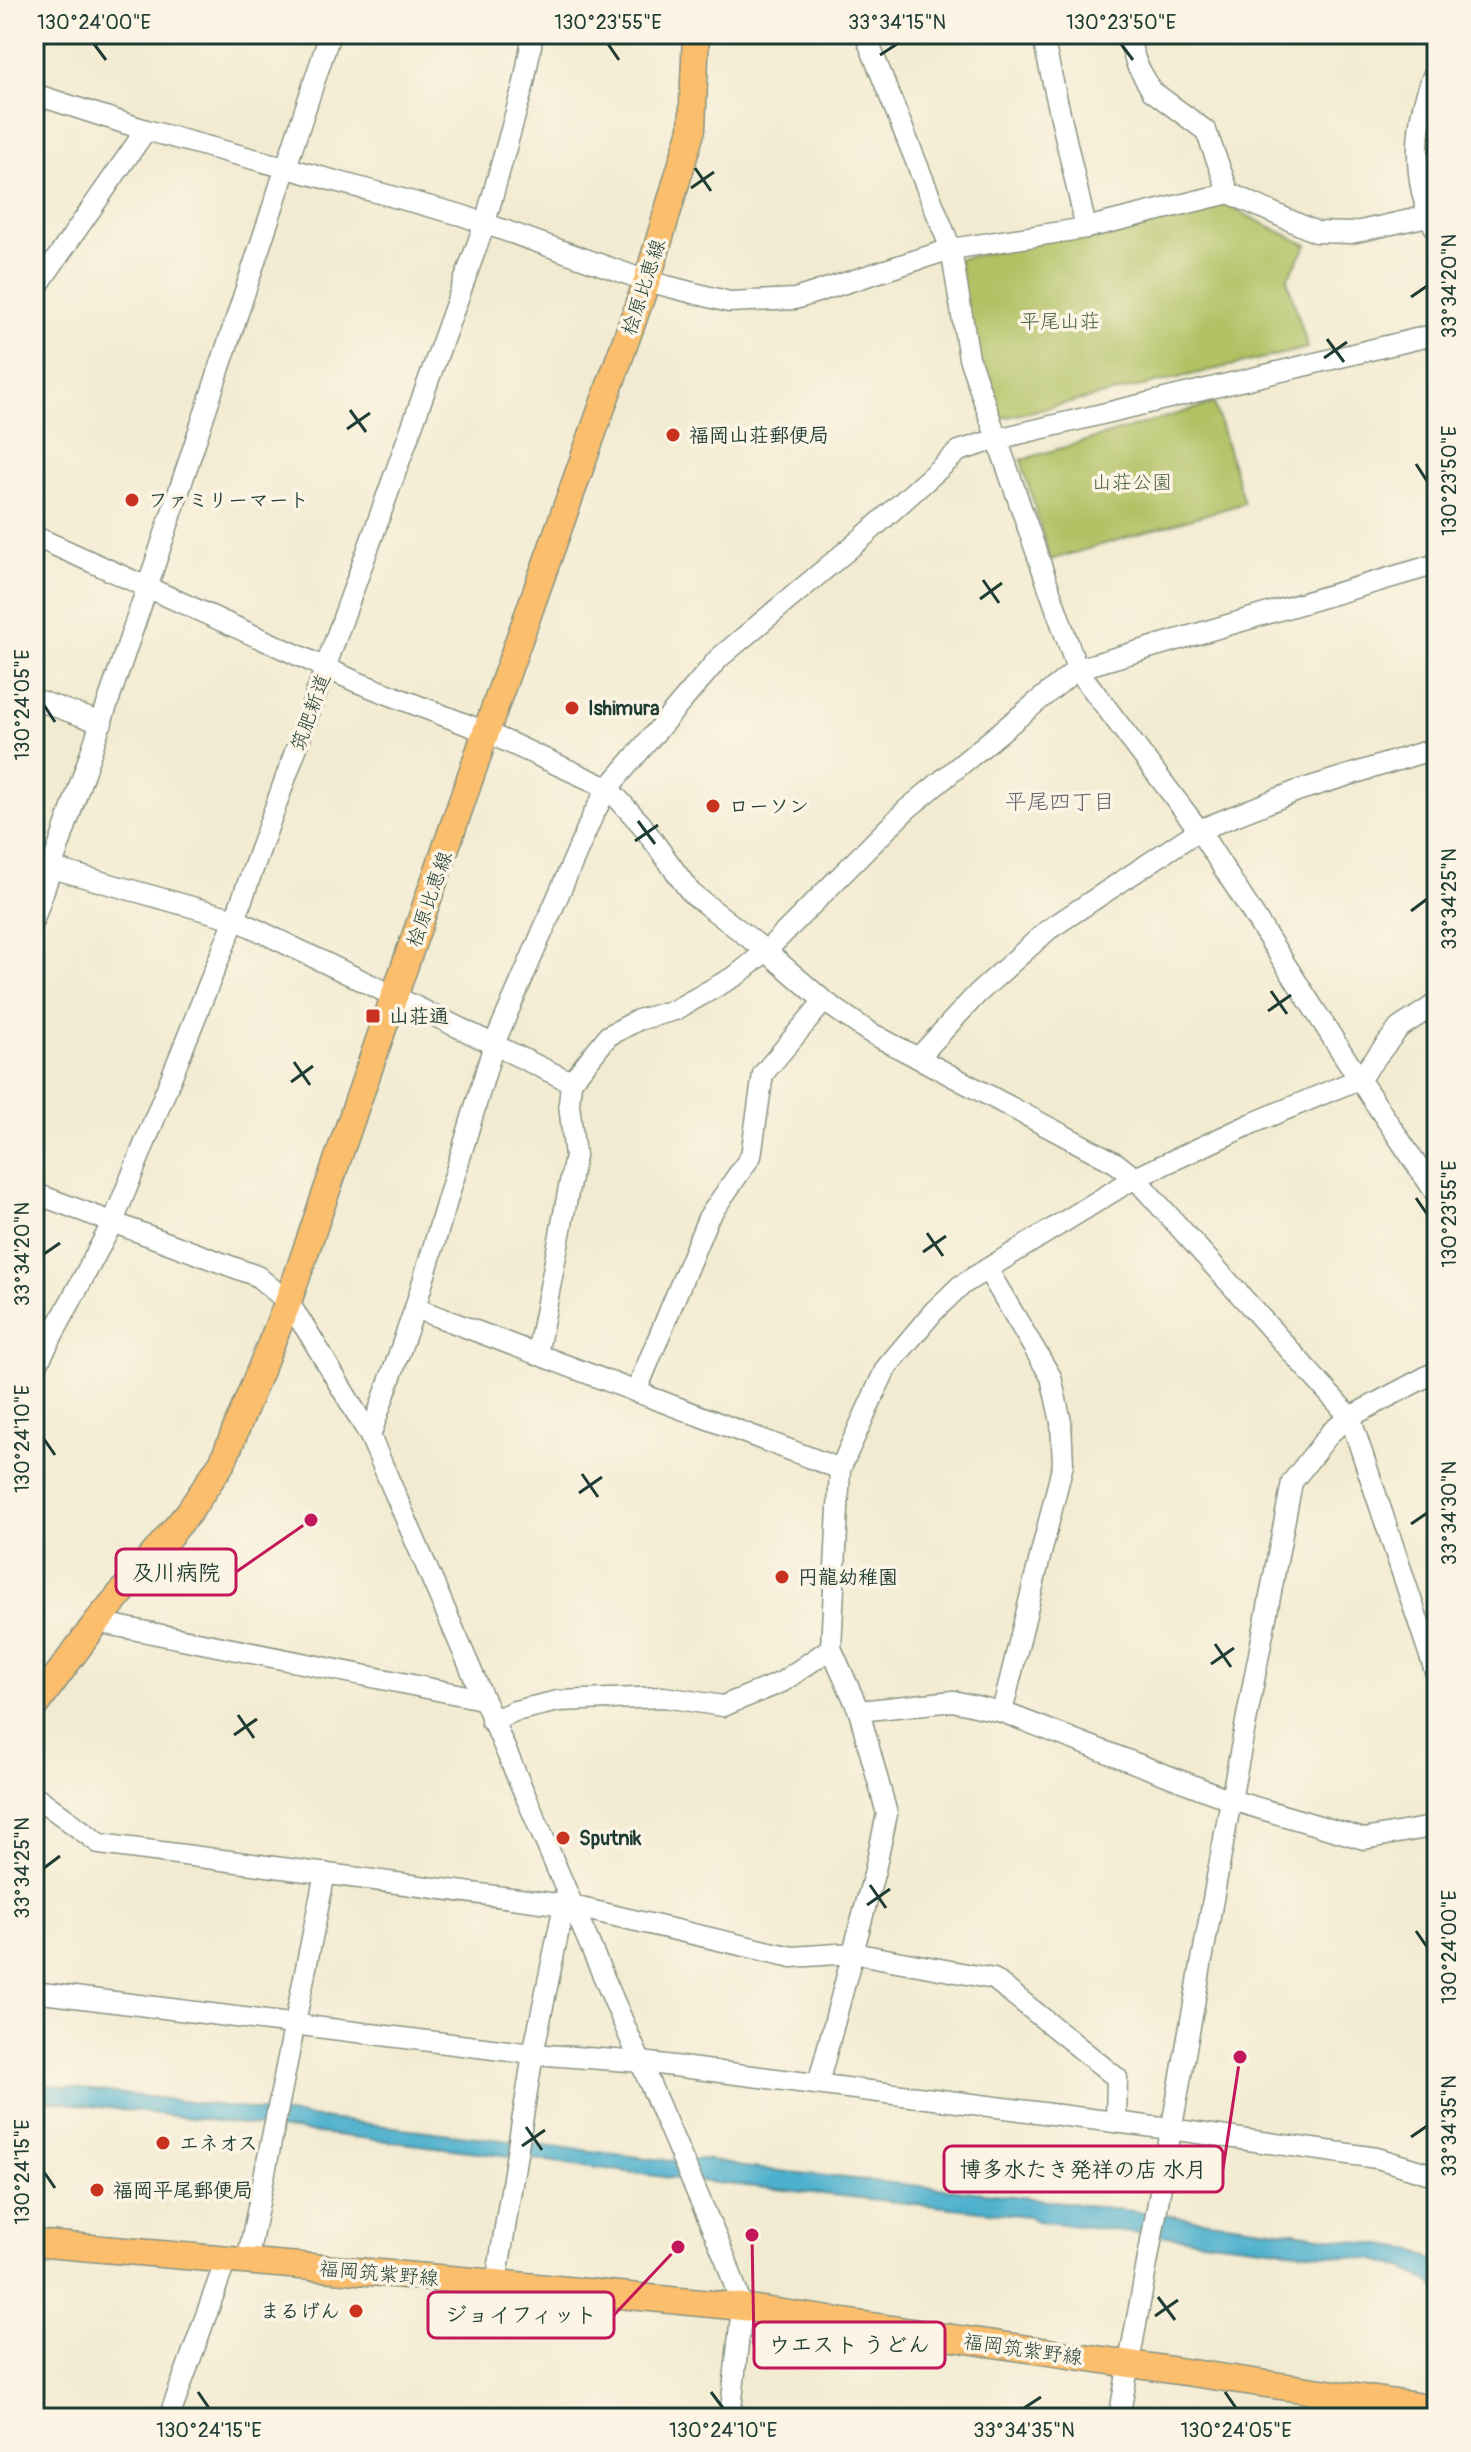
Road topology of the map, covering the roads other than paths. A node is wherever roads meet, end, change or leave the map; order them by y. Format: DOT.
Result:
graph roads {
  1 [pos="330,34"];
  2 [pos="533,34"];
  3 [pos="696,34"];
  4 [pos="865,34"];
  5 [pos="1042,34"];
  6 [pos="1127,34"];
  7 [pos="1437,67"];
  8 [pos="34,94"];
  9 [pos="146,130"];
  10 [pos="284,168"];
  11 [pos="1229,193"];
  12 [pos="1434,221"];
  13 [pos="485,223"];
  14 [pos="1086,228"];
  15 [pos="951,249"];
  16 [pos="647,281"];
  17 [pos="34,291"];
  18 [pos="1437,334"];
  19 [pos="997,439"];
  20 [pos="34,536"];
  21 [pos="1437,564"];
  22 [pos="147,588"];
  23 [pos="326,666"];
  24 [pos="1077,669"];
  25 [pos="34,699"];
  26 [pos="102,723"];
  27 [pos="486,732"];
  28 [pos="1437,748"];
  29 [pos="608,788"];
  30 [pos="1199,830"];
  31 [pos="43,867"];
  32 [pos="34,919"];
  33 [pos="235,919"];
  34 [pos="766,951"];
  35 [pos="395,999"];
  36 [pos="824,1001"];
  37 [pos="1437,1003"];
  38 [pos="494,1044"];
  39 [pos="918,1058"];
  40 [pos="1359,1079"];
  41 [pos="571,1082"];
  42 [pos="1135,1178"];
  43 [pos="34,1193"];
  44 [pos="1437,1195"];
  45 [pos="113,1222"];
  46 [pos="987,1269"];
  47 [pos="288,1302"];
  48 [pos="415,1308"];
  49 [pos="537,1355"];
  50 [pos="34,1370"];
  51 [pos="1437,1371"];
  52 [pos="636,1392"];
  53 [pos="1350,1417"];
  54 [pos="370,1436"];
  55 [pos="840,1469"];
  56 [pos="97,1622"];
  57 [pos="831,1648"];
  58 [pos="1437,1677"];
  59 [pos="482,1699"];
  60 [pos="34,1707"];
  61 [pos="859,1711"];
  62 [pos="1002,1712"];
  63 [pos="491,1721"];
  64 [pos="34,1795"];
  65 [pos="1231,1800"];
  66 [pos="1437,1826"];
  67 [pos="325,1873"];
  68 [pos="568,1905"];
  69 [pos="853,1953"];
  70 [pos="34,1992"];
  71 [pos="296,2023"];
  72 [pos="533,2054"];
  73 [pos="642,2062"];
  74 [pos="818,2084"];
  75 [pos="1116,2122"];
  76 [pos="1170,2129"];
  77 [pos="1437,2176"];
  78 [pos="34,2243"];
  79 [pos="236,2261"];
  80 [pos="496,2283"];
  81 [pos="742,2307"];
  82 [pos="1130,2365"];
  83 [pos="1437,2409"];
  84 [pos="169,2418"];
  85 [pos="730,2418"];
  86 [pos="1119,2418"];
  1 -- 10 [label="street"];
  2 -- 13 [label="street, 筑肥新道"];
  3 -- 16 [label="main road, 桧原比恵線"];
  4 -- 15 [label="street"];
  5 -- 14 [label="street"];
  6 -- 11 [label="street"];
  7 -- 12 [label="street"];
  8 -- 9 [label="street"];
  9 -- 10 [label="street"];
  9 -- 17 [label="street"];
  10 -- 13 [label="street"];
  10 -- 22 [label="street"];
  11 -- 12 [label="street"];
  11 -- 14 [label="street"];
  13 -- 16 [label="street"];
  13 -- 23 [label="street, 筑肥新道"];
  14 -- 15 [label="street"];
  15 -- 16 [label="street"];
  15 -- 19 [label="street"];
  16 -- 27 [label="main road, 桧原比恵線"];
  18 -- 19 [label="street"];
  19 -- 24 [label="street"];
  19 -- 29 [label="street"];
  20 -- 22 [label="street"];
  21 -- 24 [label="street"];
  22 -- 23 [label="street"];
  22 -- 26 [label="street"];
  23 -- 27 [label="street"];
  23 -- 33 [label="street, 筑肥新道"];
  24 -- 30 [label="street"];
  24 -- 34 [label="street"];
  25 -- 26 [label="street"];
  26 -- 31 [label="street"];
  27 -- 29 [label="street"];
  27 -- 35 [label="main road, 桧原比恵線"];
  28 -- 30 [label="street"];
  29 -- 34 [label="street"];
  29 -- 38 [label="street"];
  30 -- 39 [label="street"];
  30 -- 40 [label="street"];
  31 -- 32 [label="street"];
  31 -- 33 [label="street"];
  33 -- 35 [label="street"];
  33 -- 45 [label="street, 筑肥新道"];
  34 -- 36 [label="street"];
  34 -- 41 [label="street"];
  35 -- 38 [label="street"];
  35 -- 47 [label="main road, 桧原比恵線"];
  36 -- 39 [label="street"];
  36 -- 52 [label="street"];
  37 -- 40 [label="street"];
  38 -- 41 [label="street"];
  38 -- 48 [label="street"];
  39 -- 42 [label="street"];
  40 -- 42 [label="street"];
  40 -- 44 [label="street"];
  41 -- 49 [label="street"];
  42 -- 46 [label="street"];
  42 -- 53 [label="street"];
  43 -- 45 [label="street"];
  45 -- 47 [label="street"];
  45 -- 50 [label="street, 筑肥新道"];
  46 -- 55 [label="street"];
  46 -- 62 [label="street"];
  47 -- 54 [label="street"];
  47 -- 56 [label="main road, 桧原比恵線"];
  48 -- 49 [label="street"];
  48 -- 54 [label="street"];
  49 -- 52 [label="street"];
  51 -- 53 [label="street"];
  52 -- 55 [label="street"];
  53 -- 58 [label="street"];
  53 -- 65 [label="street"];
  54 -- 59 [label="street"];
  55 -- 57 [label="street"];
  56 -- 59 [label="street"];
  56 -- 60 [label="main road, 桧原比恵線"];
  57 -- 61 [label="street"];
  57 -- 63 [label="street"];
  59 -- 63 [label="street"];
  61 -- 62 [label="street"];
  61 -- 69 [label="street"];
  62 -- 65 [label="street"];
  63 -- 68 [label="street"];
  64 -- 67 [label="street"];
  65 -- 66 [label="street"];
  65 -- 76 [label="street"];
  67 -- 68 [label="street"];
  67 -- 71 [label="street"];
  68 -- 69 [label="street"];
  68 -- 72 [label="street"];
  68 -- 73 [label="street"];
  69 -- 74 [label="street"];
  69 -- 75 [label="street"];
  70 -- 71 [label="street"];
  71 -- 72 [label="street"];
  71 -- 79 [label="street"];
  72 -- 73 [label="street"];
  72 -- 80 [label="street"];
  73 -- 74 [label="street"];
  73 -- 81 [label="street"];
  74 -- 75 [label="street"];
  75 -- 76 [label="street"];
  76 -- 77 [label="street"];
  76 -- 82 [label="street"];
  78 -- 79 [label="main road, 福岡筑紫野線"];
  79 -- 80 [label="main road, 福岡筑紫野線"];
  79 -- 84 [label="street"];
  80 -- 81 [label="main road, 福岡筑紫野線"];
  81 -- 82 [label="main road, 福岡筑紫野線"];
  81 -- 85 [label="street"];
  82 -- 83 [label="main road, 福岡筑紫野線"];
  82 -- 86 [label="street"];
}
